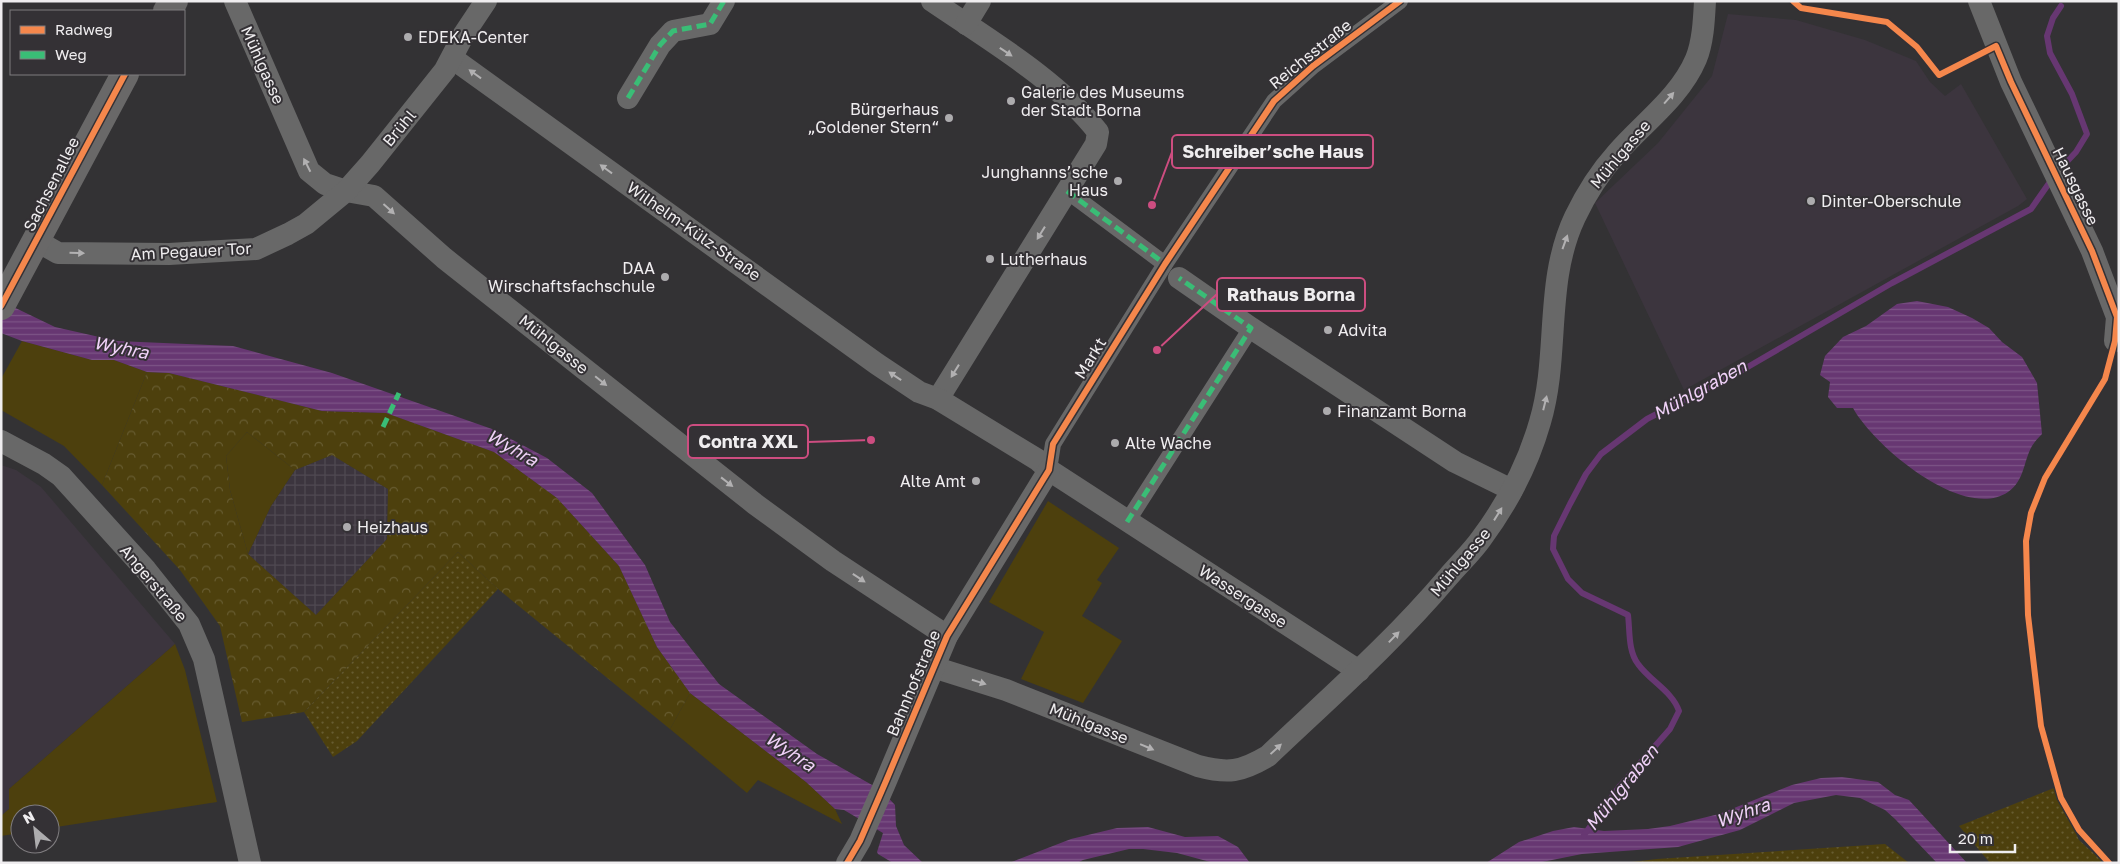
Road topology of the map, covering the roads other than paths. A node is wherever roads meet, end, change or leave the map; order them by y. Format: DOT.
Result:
graph roads {
  1 [pos="235,1"];
  2 [pos="486,1"];
  3 [pos="724,1"];
  4 [pos="932,1"];
  5 [pos="980,1"];
  6 [pos="1400,1"];
  7 [pos="1705,1"];
  8 [pos="1979,1"];
  9 [pos="966,24"];
  10 [pos="452,58"];
  11 [pos="124,75"];
  12 [pos="628,98"];
  13 [pos="346,191"];
  14 [pos="1067,191"];
  15 [pos="288,234"];
  16 [pos="36,241"];
  17 [pos="1172,271"];
  18 [pos="1,306"];
  19 [pos="1251,328"];
  20 [pos="2115,341"];
  21 [pos="938,399"];
  22 [pos="1,440"];
  23 [pos="1049,470"];
  24 [pos="1512,490"];
  25 [pos="1127,522"];
  26 [pos="947,636"];
  27 [pos="933,667"];
  28 [pos="1359,671"];
  29 [pos="250,863"];
  30 [pos="847,863"];
  13 -- 1 [label="street, Mühlgasse, one-way"];
  2 -- 10 [label="street, Brühl"];
  3 -- 12 [label="street"];
  4 -- 9 [label="street"];
  5 -- 9 [label="street"];
  6 -- 17 [label="street, Reichsstraße"];
  24 -- 7 [label="street, Mühlgasse, one-way"];
  8 -- 20 [label="street, Hausgasse"];
  9 -- 14 [label="street, one-way"];
  10 -- 13 [label="street, Brühl"];
  21 -- 10 [label="street, Wilhelm-Külz-Straße, one-way"];
  11 -- 16 [label="main road, Sachsenallee"];
  13 -- 15 [label="street, Brühl"];
  13 -- 26 [label="street, Mühlgasse, one-way"];
  14 -- 17 [label="street"];
  14 -- 21 [label="street, one-way"];
  16 -- 15 [label="street, Am Pegauer Tor, one-way"];
  16 -- 18 [label="main road, Sachsenallee"];
  17 -- 19 [label="street"];
  17 -- 23 [label="street, Markt"];
  19 -- 24 [label="street"];
  19 -- 25 [label="street"];
  21 -- 23 [label="street"];
  22 -- 29 [label="street, Angerstraße"];
  23 -- 25 [label="street"];
  23 -- 26 [label="street, Bahnhofstraße"];
  28 -- 24 [label="street, Mühlgasse, one-way"];
  25 -- 28 [label="street, Wassergasse"];
  26 -- 27 [label="street, Bahnhofstraße"];
  27 -- 28 [label="street, Mühlgasse, one-way"];
  27 -- 30 [label="street, Bahnhofstraße"];
}
